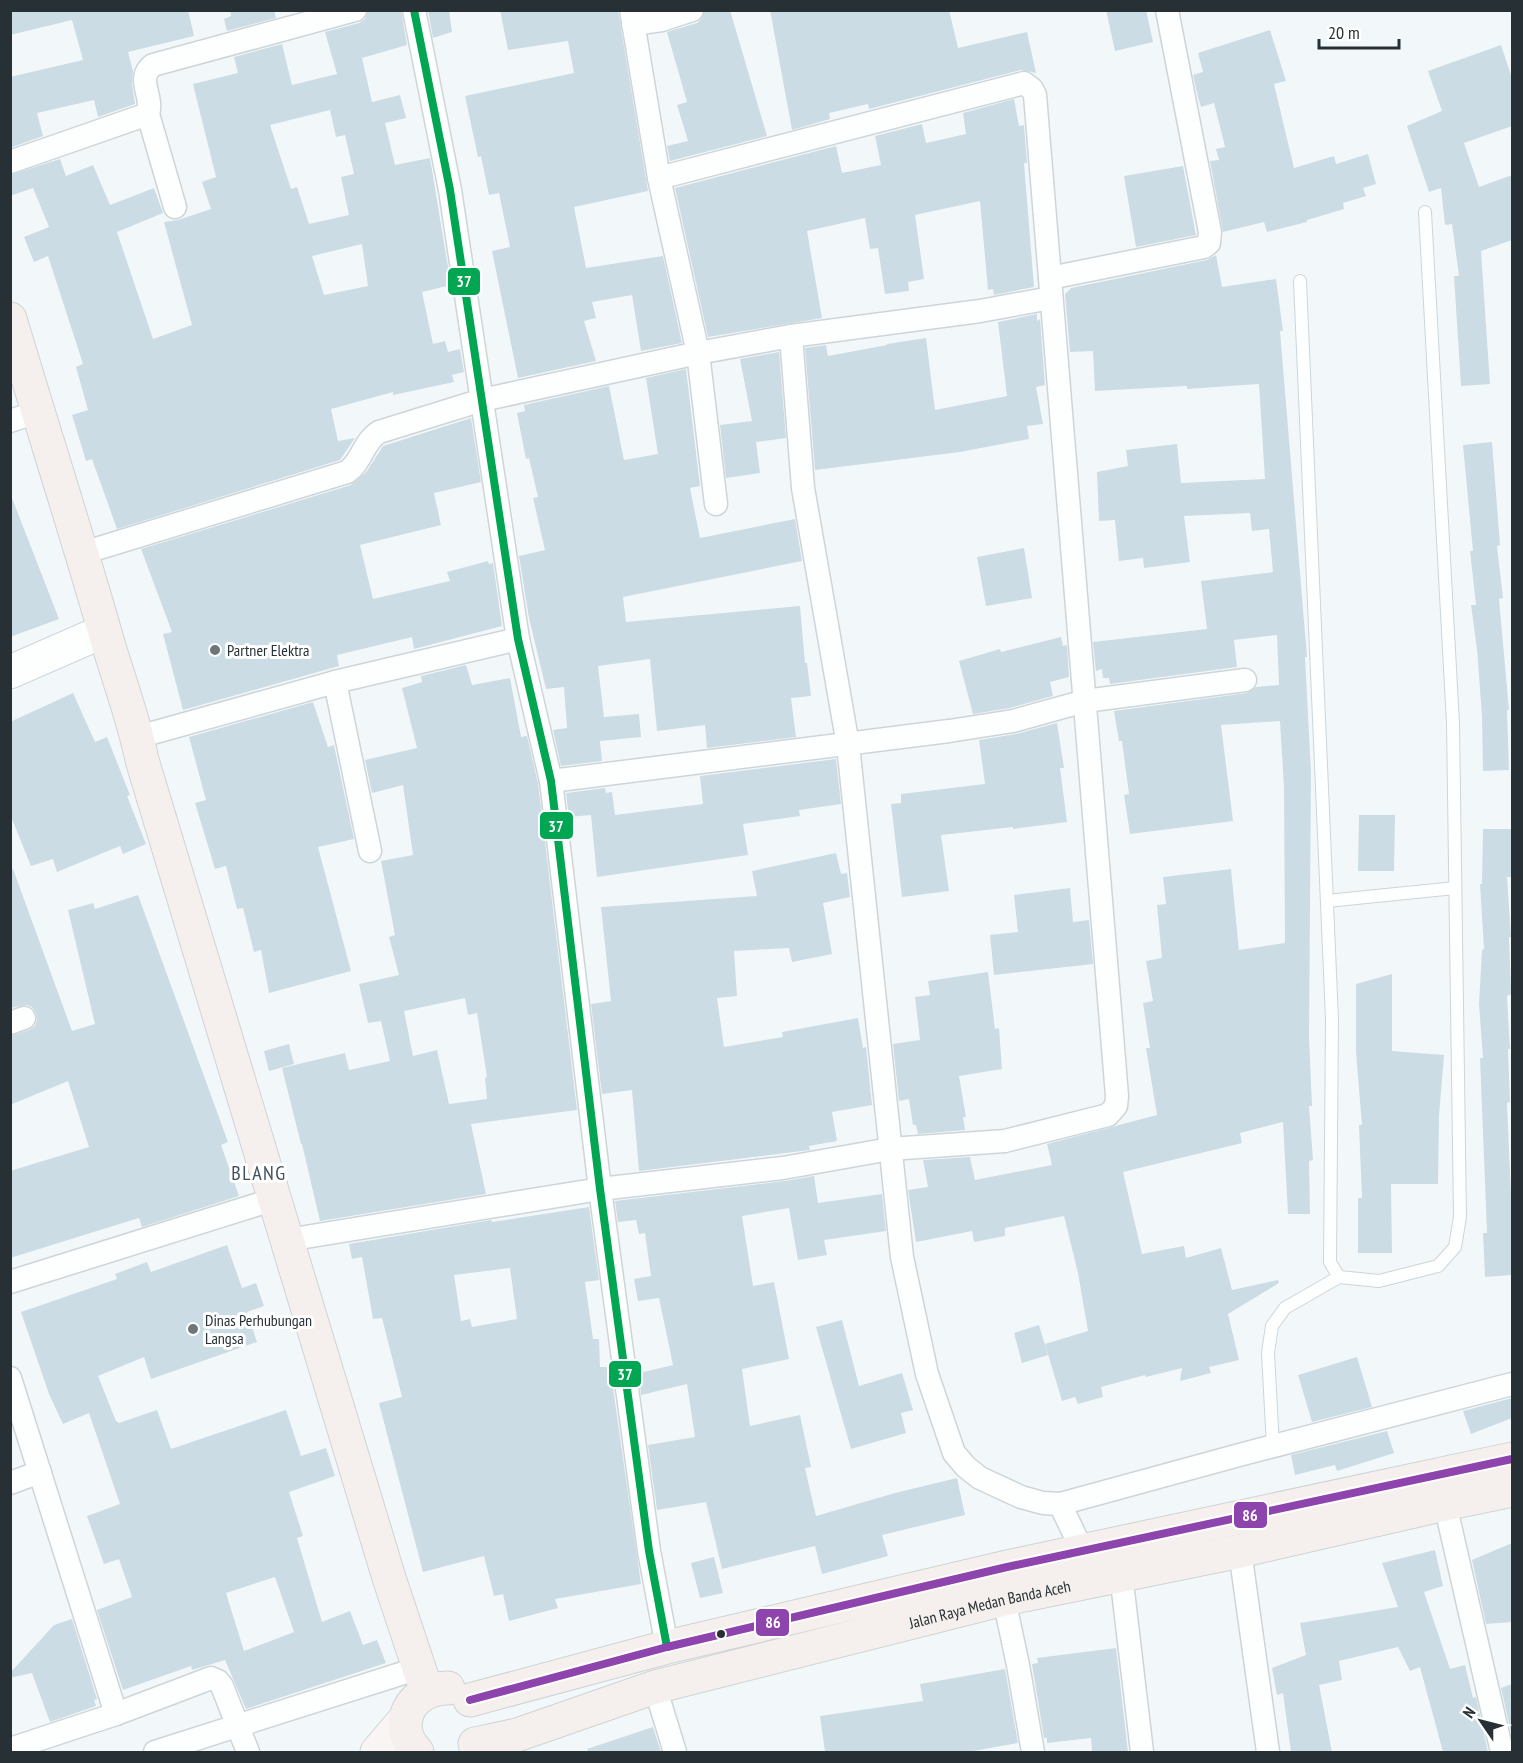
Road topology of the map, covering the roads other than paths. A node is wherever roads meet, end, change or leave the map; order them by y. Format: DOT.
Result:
graph roads {
  1 [pos="355,10"];
  2 [pos="414,10"];
  3 [pos="692,10"];
  4 [pos="1167,10"];
  5 [pos="632,17"];
  6 [pos="148,114"];
  7 [pos="10,162"];
  8 [pos="659,178"];
  9 [pos="175,207"];
  10 [pos="1425,212"];
  11 [pos="1300,281"];
  12 [pos="1051,288"];
  13 [pos="10,319"];
  14 [pos="791,336"];
  15 [pos="698,353"];
  16 [pos="482,400"];
  17 [pos="24,417"];
  18 [pos="716,504"];
  19 [pos="83,553"];
  20 [pos="104,631"];
  21 [pos="518,639"];
  22 [pos="10,672"];
  23 [pos="1245,680"];
  24 [pos="335,682"];
  25 [pos="1085,701"];
  26 [pos="138,737"];
  27 [pos="848,745"];
  28 [pos="551,780"];
  29 [pos="370,851"];
  30 [pos="1455,888"];
  31 [pos="1327,901"];
  32 [pos="890,1149"];
  33 [pos="600,1189"];
  34 [pos="275,1199"];
  35 [pos="287,1240"];
  36 [pos="1339,1277"];
  37 [pos="10,1282"];
  38 [pos="10,1378"];
  39 [pos="1512,1384"];
  40 [pos="1273,1447"];
  41 [pos="1512,1459"];
  42 [pos="40,1472"];
  43 [pos="10,1483"];
  44 [pos="1512,1490"];
  45 [pos="1060,1504"];
  46 [pos="1445,1504"];
  47 [pos="1240,1551"];
  48 [pos="1084,1565"];
  49 [pos="1121,1574"];
  50 [pos="1004,1599"];
  51 [pos="666,1647"];
  52 [pos="423,1680"];
  53 [pos="655,1687"];
  54 [pos="470,1700"];
  55 [pos="116,1714"];
  56 [pos="406,1718"];
  57 [pos="238,1726"];
  58 [pos="471,1748"];
  59 [pos="10,1749"];
  60 [pos="155,1752"];
  61 [pos="248,1752"];
  62 [pos="377,1752"];
  63 [pos="417,1752"];
  64 [pos="675,1752"];
  65 [pos="1033,1752"];
  66 [pos="1142,1752"];
  67 [pos="1268,1752"];
  68 [pos="1502,1752"];
  1 -- 6 [label="street"];
  2 -- 16 [label="street"];
  3 -- 5 [label="street"];
  4 -- 12 [label="street"];
  5 -- 8 [label="street"];
  6 -- 7 [label="street"];
  6 -- 9 [label="street"];
  8 -- 12 [label="street"];
  8 -- 15 [label="street"];
  10 -- 30 [label="lane"];
  11 -- 31 [label="lane"];
  12 -- 14 [label="street"];
  12 -- 25 [label="street"];
  13 -- 17 [label="highway"];
  14 -- 15 [label="street"];
  14 -- 27 [label="street"];
  15 -- 16 [label="street"];
  15 -- 18 [label="street"];
  16 -- 19 [label="street"];
  16 -- 21 [label="street"];
  17 -- 19 [label="highway"];
  19 -- 20 [label="highway"];
  20 -- 22 [label="main road"];
  20 -- 26 [label="highway"];
  21 -- 24 [label="street"];
  21 -- 28 [label="street"];
  23 -- 25 [label="street"];
  24 -- 26 [label="street"];
  24 -- 29 [label="street"];
  25 -- 27 [label="street"];
  25 -- 32 [label="street"];
  26 -- 34 [label="highway"];
  27 -- 28 [label="street"];
  27 -- 32 [label="street"];
  28 -- 33 [label="street"];
  30 -- 31 [label="lane"];
  30 -- 36 [label="lane"];
  31 -- 36 [label="lane"];
  32 -- 33 [label="street"];
  32 -- 45 [label="street"];
  33 -- 35 [label="street"];
  33 -- 51 [label="street"];
  34 -- 35 [label="highway"];
  34 -- 37 [label="street"];
  35 -- 52 [label="highway"];
  36 -- 40 [label="lane"];
  38 -- 42 [label="street"];
  39 -- 40 [label="street"];
  40 -- 45 [label="street"];
  41 -- 48 [label="highway, Jalan Raya Medan Banda Aceh"];
  42 -- 43 [label="street"];
  42 -- 55 [label="street"];
  44 -- 46 [label="highway, Jalan Raya Medan Banda Aceh"];
  45 -- 48 [label="street"];
  46 -- 47 [label="highway, Jalan Raya Medan Banda Aceh"];
  46 -- 68 [label="street"];
  47 -- 49 [label="highway, Jalan Raya Medan Banda Aceh"];
  47 -- 67 [label="street"];
  48 -- 49 [label="highway, Jalan Raya Medan Banda Aceh"];
  48 -- 50 [label="highway, Jalan Raya Medan Banda Aceh"];
  48 -- 51 [label="highway, Jalan Raya Medan Banda Aceh"];
  49 -- 66 [label="street"];
  50 -- 53 [label="highway, Jalan Raya Medan Banda Aceh"];
  50 -- 65 [label="street"];
  51 -- 54 [label="highway, Jalan Raya Medan Banda Aceh"];
  52 -- 54 [label="highway"];
  52 -- 56 [label="highway"];
  52 -- 57 [label="street"];
  53 -- 58 [label="highway, Jalan Raya Medan Banda Aceh"];
  53 -- 64 [label="street"];
  54 -- 58 [label="highway"];
  55 -- 57 [label="street"];
  55 -- 59 [label="street"];
  56 -- 62 [label="main road"];
  56 -- 63 [label="highway"];
  57 -- 60 [label="street"];
  57 -- 61 [label="street"];
}
